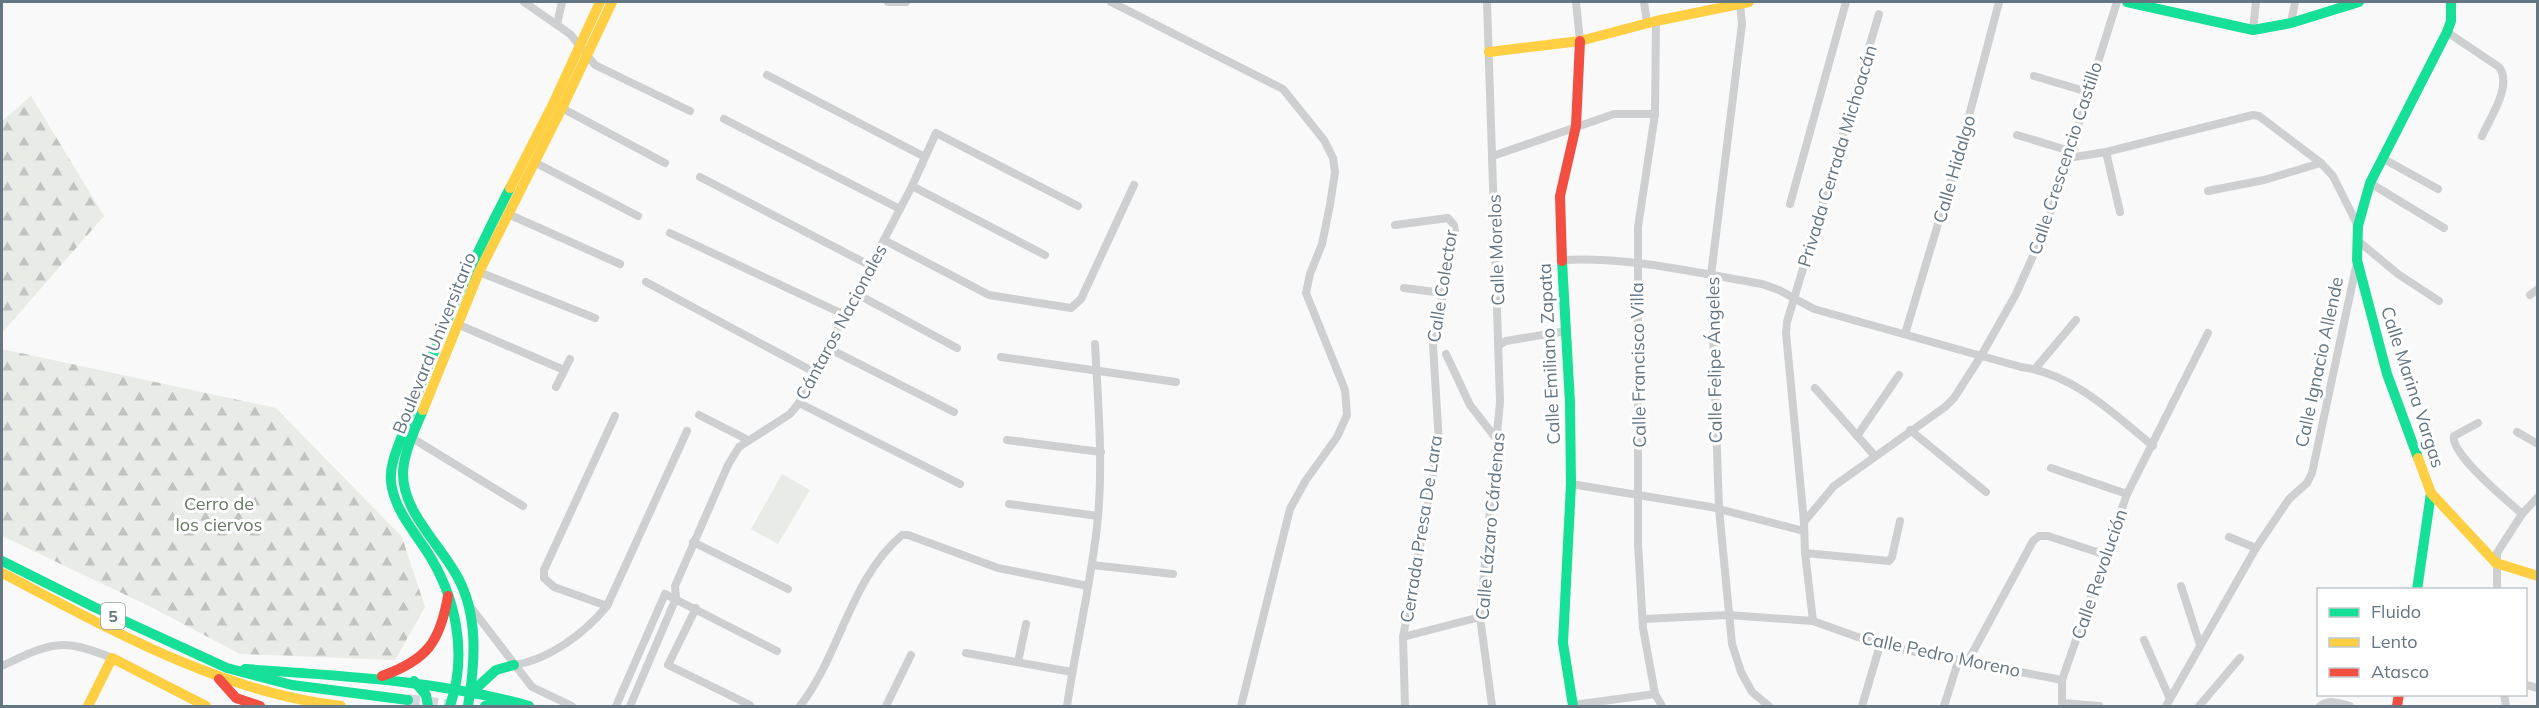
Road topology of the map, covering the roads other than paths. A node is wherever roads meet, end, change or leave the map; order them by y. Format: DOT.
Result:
graph roads {
  1 [pos="524,2"];
  2 [pos="562,2"];
  3 [pos="600,2"];
  4 [pos="612,2"];
  5 [pos="888,2"];
  6 [pos="906,2"];
  7 [pos="1111,2"];
  8 [pos="1488,2"];
  9 [pos="1576,2"];
  10 [pos="1644,2"];
  11 [pos="1846,2"];
  12 [pos="1999,2"];
  13 [pos="2117,2"];
  14 [pos="2127,2"];
  15 [pos="2256,2"];
  16 [pos="2295,2"];
  17 [pos="2359,2"];
  18 [pos="2451,2"];
  19 [pos="1744,3"];
  20 [pos="1879,14"];
  21 [pos="1652,22"];
  22 [pos="2291,23"];
  23 [pos="557,24"];
  24 [pos="2253,30"];
  25 [pos="2447,32"];
  26 [pos="1580,41"];
  27 [pos="583,49"];
  28 [pos="1489,52"];
  29 [pos="767,75"];
  30 [pos="2034,76"];
  31 [pos="2088,92"];
  32 [pos="558,106"];
  33 [pos="690,111"];
  34 [pos="1655,114"];
  35 [pos="724,119"];
  36 [pos="1576,126"];
  37 [pos="2017,135"];
  38 [pos="2482,136"];
  39 [pos="2106,152"];
  40 [pos="2069,154"];
  41 [pos="1493,156"];
  42 [pos="925,157"];
  43 [pos="2382,158"];
  44 [pos="534,162"];
  45 [pos="665,163"];
  46 [pos="2321,163"];
  47 [pos="700,177"];
  48 [pos="2370,183"];
  49 [pos="1134,185"];
  50 [pos="912,186"];
  51 [pos="2438,189"];
  52 [pos="2208,191"];
  53 [pos="1790,204"];
  54 [pos="1077,206"];
  55 [pos="900,209"];
  56 [pos="2120,212"];
  57 [pos="508,214"];
  58 [pos="638,216"];
  59 [pos="1395,225"];
  60 [pos="2358,226"];
  61 [pos="2444,228"];
  62 [pos="670,233"];
  63 [pos="884,240"];
  64 [pos="2357,240"];
  65 [pos="1045,255"];
  66 [pos="1561,260"];
  67 [pos="2357,260"];
  68 [pos="620,264"];
  69 [pos="1637,264"];
  70 [pos="871,266"];
  71 [pos="479,272"];
  72 [pos="1712,275"];
  73 [pos="646,282"];
  74 [pos="1404,288"];
  75 [pos="2538,289"];
  76 [pos="855,293"];
  77 [pos="1443,293"];
  78 [pos="2530,295"];
  79 [pos="1794,298"];
  80 [pos="2439,301"];
  81 [pos="845,315"];
  82 [pos="595,318"];
  83 [pos="2076,320"];
  84 [pos="457,324"];
  85 [pos="1566,331"];
  86 [pos="2208,333"];
  87 [pos="1905,334"];
  88 [pos="1095,344"];
  89 [pos="1499,345"];
  90 [pos="828,348"];
  91 [pos="957,348"];
  92 [pos="1432,352"];
  93 [pos="1446,354"];
  94 [pos="1981,356"];
  95 [pos="1001,357"];
  96 [pos="570,359"];
  97 [pos="2035,369"];
  98 [pos="564,370"];
  99 [pos="816,372"];
  100 [pos="1096,372"];
  101 [pos="1899,375"];
  102 [pos="1176,382"];
  103 [pos="556,387"];
  104 [pos="1815,388"];
  105 [pos="799,403"];
  106 [pos="954,412"];
  107 [pos="699,415"];
  108 [pos="615,416"];
  109 [pos="2478,423"];
  110 [pos="1910,430"];
  111 [pos="687,431"];
  112 [pos="2517,432"];
  113 [pos="1857,436"];
  114 [pos="412,438"];
  115 [pos="748,440"];
  116 [pos="1007,440"];
  117 [pos="1498,441"];
  118 [pos="2538,444"];
  119 [pos="2153,446"];
  120 [pos="1101,452"];
  121 [pos="1874,455"];
  122 [pos="2051,468"];
  123 [pos="960,484"];
  124 [pos="1571,484"];
  125 [pos="1986,492"];
  126 [pos="2431,493"];
  127 [pos="2127,494"];
  128 [pos="1640,495"];
  129 [pos="2538,497"];
  130 [pos="1009,504"];
  131 [pos="523,506"];
  132 [pos="1719,509"];
  133 [pos="2522,514"];
  134 [pos="1098,516"];
  135 [pos="1900,521"];
  136 [pos="1804,526"];
  137 [pos="2229,537"];
  138 [pos="693,542"];
  139 [pos="2256,548"];
  140 [pos="1804,553"];
  141 [pos="2106,555"];
  142 [pos="2,561"];
  143 [pos="2496,564"];
  144 [pos="1092,565"];
  145 [pos="2,573"];
  146 [pos="1173,574"];
  147 [pos="2538,576"];
  148 [pos="675,586"];
  149 [pos="1088,586"];
  150 [pos="2181,586"];
  151 [pos="2417,588"];
  152 [pos="2496,588"];
  153 [pos="788,590"];
  154 [pos="448,593"];
  155 [pos="665,594"];
  156 [pos="676,598"];
  157 [pos="468,604"];
  158 [pos="607,606"];
  159 [pos="696,608"];
  160 [pos="1728,615"];
  161 [pos="1480,617"];
  162 [pos="1642,619"];
  163 [pos="1813,621"];
  164 [pos="1026,624"];
  165 [pos="1403,637"];
  166 [pos="2144,640"];
  167 [pos="1880,645"];
  168 [pos="2200,645"];
  169 [pos="777,651"];
  170 [pos="966,653"];
  171 [pos="911,655"];
  172 [pos="112,658"];
  173 [pos="2240,658"];
  174 [pos="1959,659"];
  175 [pos="1968,661"];
  176 [pos="1018,662"];
  177 [pos="514,665"];
  178 [pos="2,666"];
  179 [pos="227,668"];
  180 [pos="1072,672"];
  181 [pos="376,678"];
  182 [pos="219,679"];
  183 [pos="2062,680"];
  184 [pos="414,681"];
  185 [pos="456,688"];
  186 [pos="472,692"];
  187 [pos="1655,694"];
  188 [pos="408,699"];
  189 [pos="515,702"];
  190 [pos="2168,703"];
  191 [pos="750,705"];
  192 [pos="2063,705"];
  193 [pos="88,706"];
  194 [pos="205,706"];
  195 [pos="254,706"];
  196 [pos="341,706"];
  197 [pos="428,706"];
  198 [pos="450,706"];
  199 [pos="468,706"];
  200 [pos="485,706"];
  201 [pos="529,706"];
  202 [pos="573,706"];
  203 [pos="616,706"];
  204 [pos="630,706"];
  205 [pos="800,706"];
  206 [pos="886,706"];
  207 [pos="1067,706"];
  208 [pos="1241,706"];
  209 [pos="1405,706"];
  210 [pos="1492,706"];
  211 [pos="1573,706"];
  212 [pos="1662,706"];
  213 [pos="1769,706"];
  214 [pos="1862,706"];
  215 [pos="1944,706"];
  216 [pos="2099,706"];
  217 [pos="2199,706"];
  218 [pos="2320,706"];
  219 [pos="2350,706"];
  1 -- 23 [label="street"];
  2 -- 23 [label="street"];
  3 -- 27 [label="street, Boulevard Universitario"];
  4 -- 27 [label="street, Boulevard Universitario"];
  5 -- 6 [label="street"];
  7 -- 208 [label="street"];
  8 -- 28 [label="street, Calle Morelos"];
  9 -- 26 [label="street, Calle Emiliano Zapata"];
  10 -- 21 [label="street, Calle Francisco Villa"];
  11 -- 53 [label="street"];
  12 -- 87 [label="street, Calle Hidalgo"];
  13 -- 31 [label="street, Calle Crescencio Castillo"];
  14 -- 24 [label="street"];
  15 -- 24 [label="street"];
  16 -- 22 [label="street"];
  17 -- 22 [label="street"];
  18 -- 25 [label="street, Calle Ignacio Allende"];
  19 -- 21 [label="street"];
  19 -- 72 [label="street, Calle Felipe Ángeles"];
  20 -- 79 [label="street, Privada Cerrada Michoacán"];
  21 -- 26 [label="street"];
  21 -- 34 [label="street, Calle Francisco Villa"];
  22 -- 24 [label="street"];
  23 -- 27 [label="street"];
  25 -- 38 [label="street"];
  25 -- 43 [label="street, Calle Ignacio Allende"];
  26 -- 28 [label="street"];
  26 -- 36 [label="street, Calle Emiliano Zapata"];
  27 -- 32 [label="street, Boulevard Universitario"];
  27 -- 33 [label="street"];
  28 -- 41 [label="street, Calle Morelos"];
  29 -- 42 [label="street"];
  30 -- 31 [label="street"];
  31 -- 40 [label="street, Calle Crescencio Castillo"];
  32 -- 44 [label="street, Boulevard Universitario"];
  32 -- 45 [label="street"];
  32 -- 154 [label="street, Boulevard Universitario"];
  34 -- 36 [label="street"];
  34 -- 69 [label="street, Calle Francisco Villa"];
  35 -- 55 [label="street"];
  36 -- 41 [label="street"];
  36 -- 66 [label="street, Calle Emiliano Zapata"];
  37 -- 40 [label="street"];
  39 -- 40 [label="street"];
  39 -- 46 [label="street"];
  39 -- 56 [label="street"];
  40 -- 94 [label="street, Calle Crescencio Castillo"];
  41 -- 89 [label="street, Calle Morelos"];
  42 -- 50 [label="street, Cántaros Nacionales"];
  42 -- 54 [label="street, Cántaros Nacionales"];
  43 -- 48 [label="street, Calle Ignacio Allende"];
  43 -- 51 [label="street"];
  44 -- 57 [label="street, Boulevard Universitario"];
  44 -- 58 [label="street"];
  46 -- 52 [label="street"];
  46 -- 60 [label="street"];
  47 -- 70 [label="street"];
  48 -- 60 [label="street, Calle Ignacio Allende"];
  48 -- 61 [label="street"];
  49 -- 63 [label="street"];
  50 -- 55 [label="street, Cántaros Nacionales"];
  50 -- 65 [label="street"];
  55 -- 63 [label="street, Cántaros Nacionales"];
  57 -- 68 [label="street"];
  57 -- 71 [label="street, Boulevard Universitario"];
  59 -- 77 [label="street, Calle Colector"];
  60 -- 64 [label="street, Calle Ignacio Allende"];
  62 -- 81 [label="street"];
  63 -- 70 [label="street, Cántaros Nacionales"];
  64 -- 67 [label="street, Calle Ignacio Allende"];
  64 -- 80 [label="street"];
  66 -- 69 [label="street"];
  66 -- 85 [label="street, Calle Emiliano Zapata"];
  67 -- 126 [label="street, Calle Marina Vargas"];
  67 -- 139 [label="street, Calle Ignacio Allende"];
  69 -- 72 [label="street"];
  69 -- 128 [label="street, Calle Francisco Villa"];
  70 -- 76 [label="street, Cántaros Nacionales"];
  71 -- 82 [label="street"];
  71 -- 84 [label="street, Boulevard Universitario"];
  72 -- 79 [label="street"];
  72 -- 132 [label="street, Calle Felipe Ángeles"];
  73 -- 99 [label="street"];
  74 -- 77 [label="street"];
  75 -- 78 [label="street"];
  76 -- 81 [label="street, Cántaros Nacionales"];
  76 -- 91 [label="street"];
  77 -- 92 [label="street, Calle Colector"];
  79 -- 87 [label="street"];
  79 -- 136 [label="street, Privada Cerrada Michoacán"];
  81 -- 90 [label="street, Cántaros Nacionales"];
  83 -- 97 [label="street"];
  84 -- 98 [label="street"];
  84 -- 114 [label="street, Boulevard Universitario"];
  85 -- 89 [label="street"];
  85 -- 124 [label="street, Calle Emiliano Zapata"];
  86 -- 119 [label="street, Calle Revolución"];
  87 -- 94 [label="street"];
  88 -- 100 [label="street"];
  89 -- 117 [label="street, Calle Lázaro Cárdenas"];
  90 -- 99 [label="street, Cántaros Nacionales"];
  90 -- 106 [label="street"];
  92 -- 165 [label="street, Cerrada Presa De Lara"];
  93 -- 117 [label="street"];
  94 -- 97 [label="street"];
  94 -- 110 [label="street, Calle Crescencio Castillo"];
  95 -- 100 [label="street"];
  96 -- 98 [label="street"];
  97 -- 119 [label="street"];
  98 -- 103 [label="street"];
  99 -- 105 [label="street, Cántaros Nacionales"];
  100 -- 102 [label="street"];
  100 -- 120 [label="street"];
  101 -- 113 [label="street"];
  104 -- 113 [label="street"];
  105 -- 115 [label="street, Cántaros Nacionales"];
  105 -- 123 [label="street"];
  107 -- 115 [label="street"];
  108 -- 158 [label="street"];
  109 -- 133 [label="street"];
  110 -- 121 [label="street, Calle Crescencio Castillo"];
  110 -- 125 [label="street"];
  111 -- 158 [label="street"];
  112 -- 118 [label="street"];
  113 -- 121 [label="street"];
  114 -- 131 [label="street"];
  114 -- 157 [label="street, Boulevard Universitario"];
  115 -- 138 [label="street, Cántaros Nacionales"];
  116 -- 120 [label="street"];
  117 -- 161 [label="street, Calle Lázaro Cárdenas"];
  119 -- 127 [label="street, Calle Revolución"];
  120 -- 134 [label="street"];
  121 -- 136 [label="street, Calle Crescencio Castillo"];
  122 -- 127 [label="street"];
  124 -- 128 [label="street"];
  124 -- 211 [label="street, Calle Emiliano Zapata"];
  126 -- 143 [label="street, Calle Marina Vargas"];
  126 -- 151 [label="street"];
  127 -- 141 [label="street, Calle Revolución"];
  128 -- 132 [label="street"];
  128 -- 162 [label="street, Calle Francisco Villa"];
  129 -- 133 [label="street"];
  130 -- 134 [label="street"];
  132 -- 136 [label="street"];
  132 -- 160 [label="street, Calle Felipe Ángeles"];
  133 -- 143 [label="street"];
  134 -- 144 [label="street"];
  135 -- 140 [label="street"];
  136 -- 140 [label="street"];
  137 -- 139 [label="street"];
  138 -- 148 [label="street, Cántaros Nacionales"];
  138 -- 153 [label="street"];
  139 -- 168 [label="street, Calle Ignacio Allende"];
  140 -- 163 [label="street"];
  141 -- 175 [label="street"];
  141 -- 183 [label="street, Calle Revolución"];
  142 -- 179 [label="street, 5"];
  143 -- 147 [label="street"];
  143 -- 152 [label="street"];
  144 -- 146 [label="street"];
  144 -- 149 [label="street"];
  145 -- 182 [label="street, 5"];
  148 -- 155 [label="street, Cántaros Nacionales"];
  148 -- 156 [label="street, Cántaros Nacionales"];
  149 -- 180 [label="street"];
  149 -- 205 [label="street"];
  150 -- 168 [label="street"];
  154 -- 181 [label="street"];
  154 -- 185 [label="street, Boulevard Universitario"];
  155 -- 156 [label="street"];
  155 -- 203 [label="street"];
  156 -- 159 [label="street"];
  156 -- 204 [label="street"];
  157 -- 177 [label="street"];
  157 -- 186 [label="street, Boulevard Universitario"];
  158 -- 177 [label="street"];
  159 -- 169 [label="street"];
  159 -- 191 [label="street"];
  160 -- 162 [label="street, Calle Pedro Moreno"];
  160 -- 163 [label="street, Calle Pedro Moreno"];
  160 -- 213 [label="street, Calle Felipe Ángeles"];
  161 -- 165 [label="street"];
  161 -- 210 [label="street, Calle Lázaro Cárdenas"];
  162 -- 187 [label="street, Calle Francisco Villa"];
  163 -- 167 [label="street, Calle Pedro Moreno"];
  164 -- 176 [label="street"];
  165 -- 209 [label="street, Cerrada Presa De Lara"];
  166 -- 190 [label="street"];
  167 -- 174 [label="street, Calle Pedro Moreno"];
  167 -- 214 [label="street"];
  168 -- 190 [label="street, Calle Ignacio Allende"];
  170 -- 176 [label="street"];
  171 -- 206 [label="street"];
  172 -- 178 [label="street"];
  172 -- 193 [label="street"];
  172 -- 194 [label="street"];
  173 -- 217 [label="street"];
  174 -- 175 [label="street, Calle Pedro Moreno"];
  174 -- 215 [label="street"];
  175 -- 183 [label="street, Calle Pedro Moreno"];
  176 -- 180 [label="street"];
  177 -- 186 [label="street"];
  177 -- 202 [label="street"];
  179 -- 181 [label="street"];
  179 -- 188 [label="street, 5"];
  180 -- 207 [label="street"];
  181 -- 184 [label="street"];
  182 -- 195 [label="street"];
  182 -- 196 [label="street, 5"];
  183 -- 192 [label="street, Calle Revolución"];
  184 -- 185 [label="street"];
  184 -- 197 [label="street"];
  185 -- 186 [label="street"];
  185 -- 198 [label="street, Boulevard Universitario"];
  186 -- 189 [label="street"];
  186 -- 199 [label="street, Boulevard Universitario"];
  187 -- 211 [label="street"];
  187 -- 212 [label="street, Calle Francisco Villa"];
  189 -- 200 [label="street"];
  189 -- 201 [label="street"];
  192 -- 216 [label="street"];
  218 -- 219 [label="street"];
}
